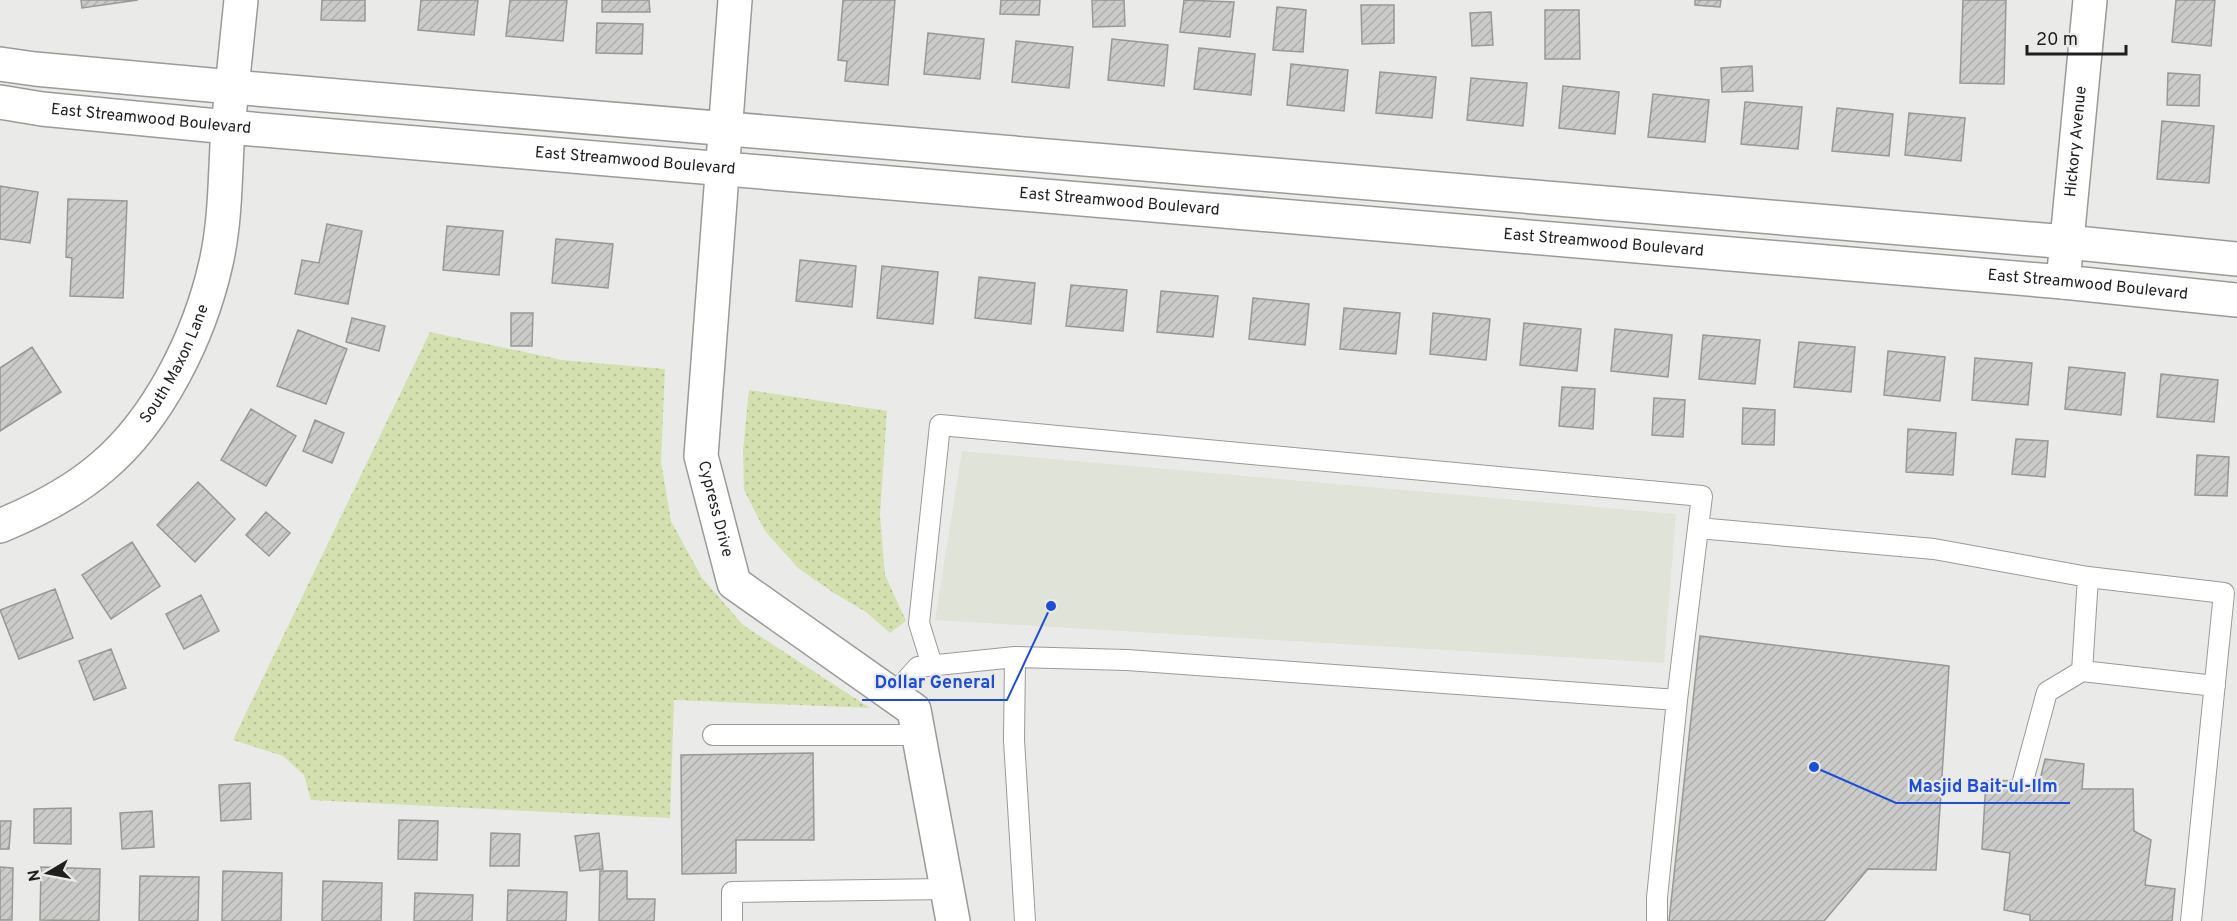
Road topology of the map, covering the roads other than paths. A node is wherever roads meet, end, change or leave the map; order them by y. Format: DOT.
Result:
graph roads {
  1 [pos="241,0"];
  2 [pos="735,0"];
  3 [pos="2090,0"];
  4 [pos="0,64"];
  5 [pos="232,87"];
  6 [pos="0,102"];
  7 [pos="228,127"];
  8 [pos="725,129"];
  9 [pos="722,168"];
  10 [pos="2067,242"];
  11 [pos="2237,259"];
  12 [pos="2063,282"];
  13 [pos="2237,300"];
  14 [pos="0,526"];
  15 [pos="1698,528"];
  16 [pos="2088,577"];
  17 [pos="1016,657"];
  18 [pos="932,664"];
  19 [pos="2082,671"];
  20 [pos="2215,686"];
  21 [pos="893,695"];
  22 [pos="1677,699"];
  23 [pos="713,735"];
  24 [pos="919,735"];
  25 [pos="2023,781"];
  26 [pos="947,889"];
  27 [pos="732,921"];
  28 [pos="953,921"];
  29 [pos="1025,921"];
  30 [pos="1657,921"];
  31 [pos="2191,921"];
  1 -- 5 [label="street, South Maxon Lane"];
  2 -- 8 [label="street, Cypress Drive"];
  3 -- 10 [label="street, Hickory Avenue"];
  4 -- 5 [label="street"];
  5 -- 7 [label="street, South Maxon Lane"];
  5 -- 8 [label="street"];
  6 -- 7 [label="street, East Streamwood Boulevard"];
  7 -- 9 [label="street, East Streamwood Boulevard"];
  7 -- 14 [label="street, South Maxon Lane"];
  8 -- 9 [label="street, Cypress Drive"];
  8 -- 10 [label="street"];
  9 -- 12 [label="street, East Streamwood Boulevard"];
  9 -- 21 [label="street, Cypress Drive"];
  10 -- 11 [label="street"];
  10 -- 12 [label="street, Hickory Avenue"];
  12 -- 13 [label="street, East Streamwood Boulevard"];
  15 -- 16 [label="lane"];
  15 -- 18 [label="lane"];
  15 -- 22 [label="lane"];
  16 -- 19 [label="lane"];
  16 -- 20 [label="lane"];
  17 -- 18 [label="lane"];
  17 -- 22 [label="lane"];
  17 -- 29 [label="lane"];
  18 -- 21 [label="lane"];
  19 -- 20 [label="lane"];
  19 -- 25 [label="lane"];
  20 -- 31 [label="lane"];
  21 -- 24 [label="street, Cypress Drive"];
  22 -- 30 [label="lane"];
  23 -- 24 [label="lane"];
  24 -- 26 [label="street, Cypress Drive"];
  26 -- 27 [label="lane"];
  26 -- 28 [label="street, Cypress Drive"];
}
